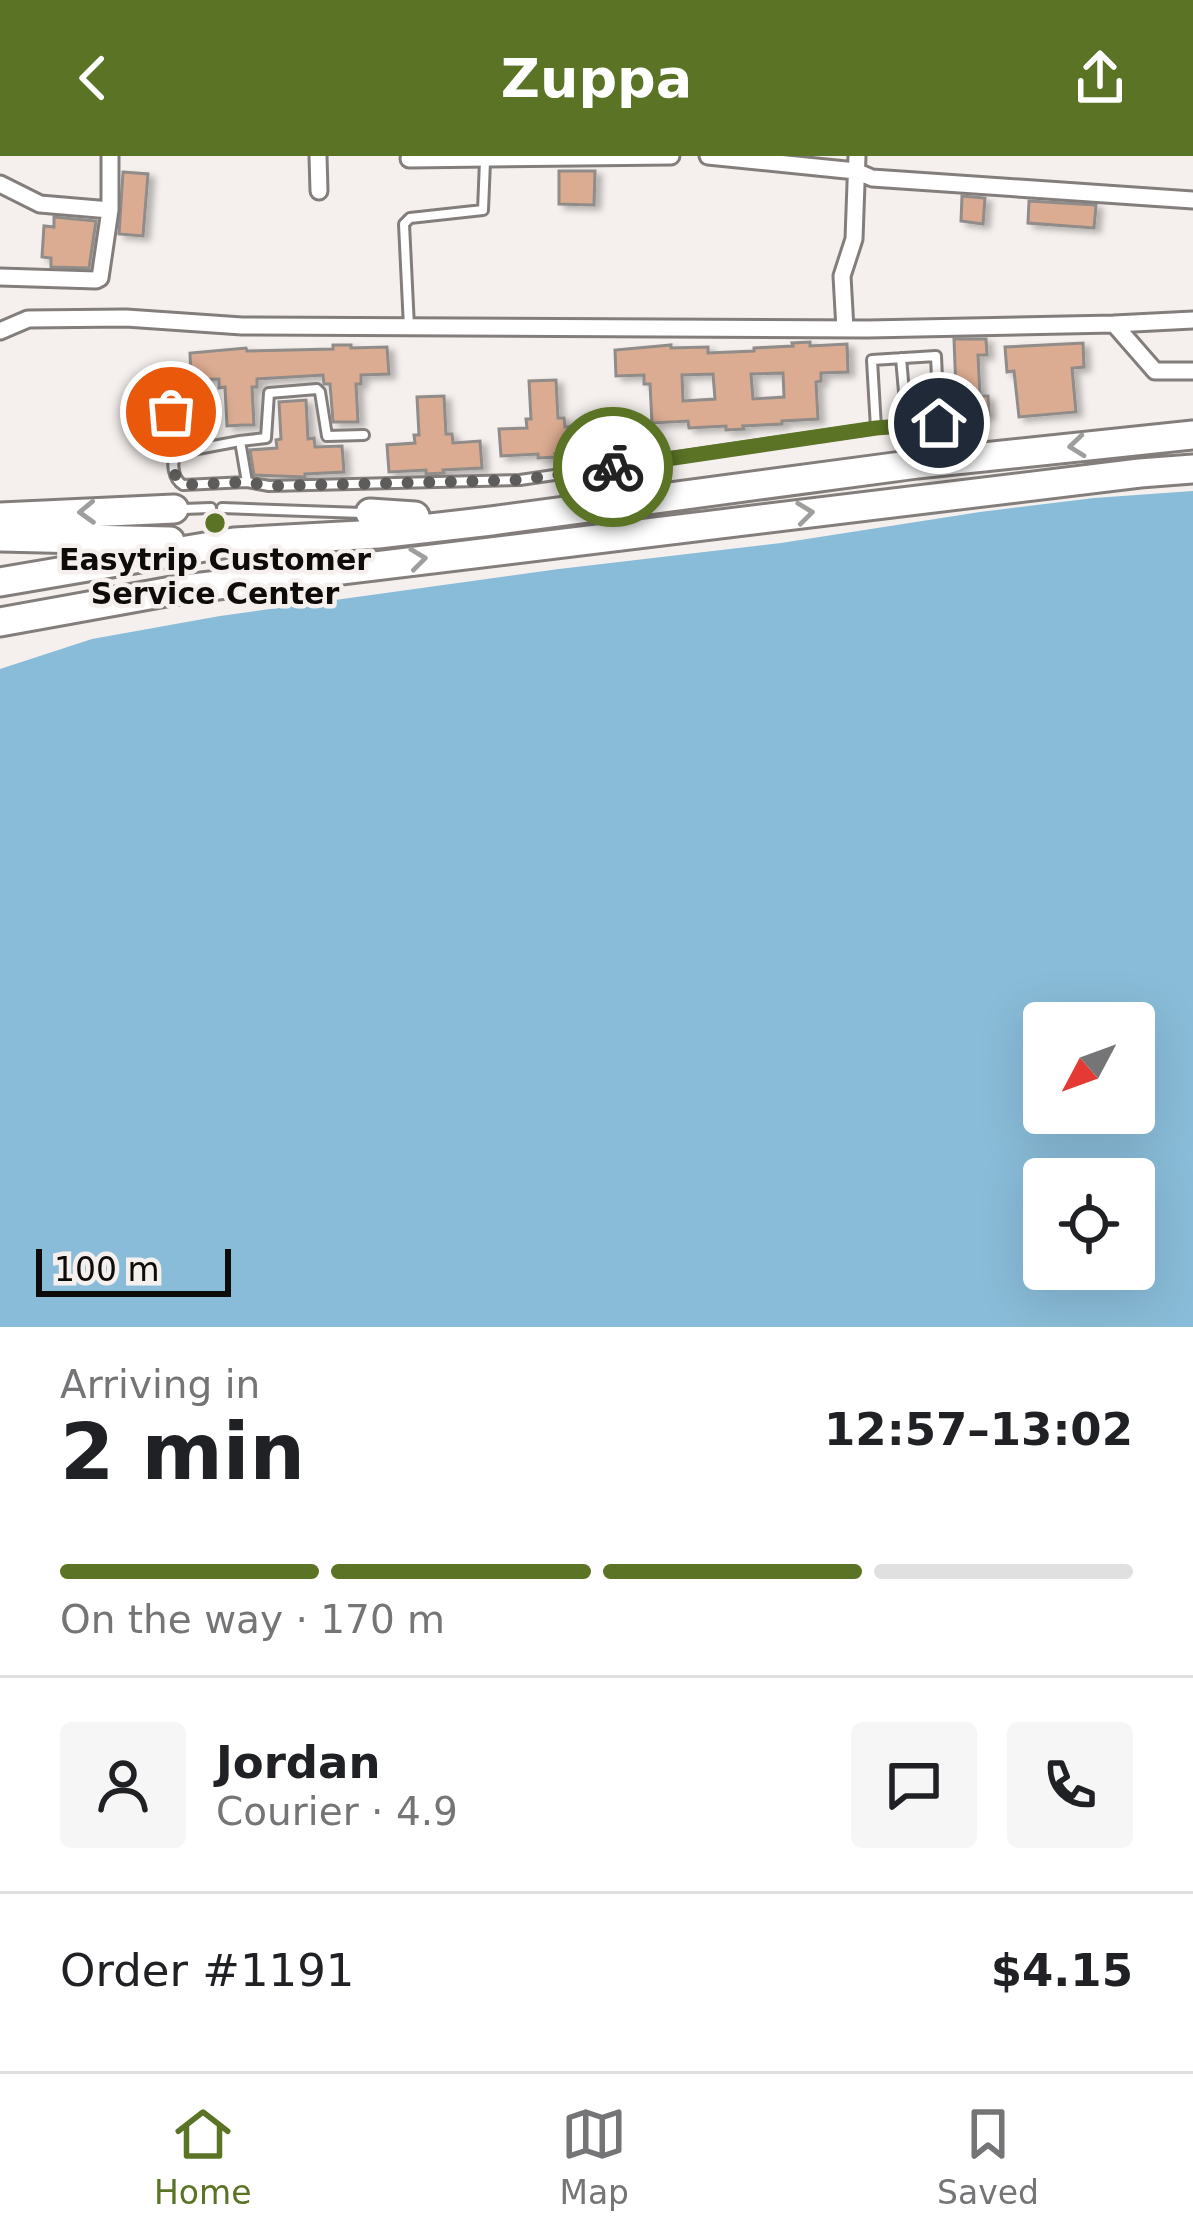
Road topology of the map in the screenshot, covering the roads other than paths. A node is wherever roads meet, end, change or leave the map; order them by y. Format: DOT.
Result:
graph roads {
  1 [pos="110,156"];
  2 [pos="318,156"];
  3 [pos="671,156"];
  4 [pos="708,156"];
  5 [pos="409,159"];
  6 [pos="485,159"];
  7 [pos="857,164"];
  8 [pos="0,184"];
  9 [pos="319,191"];
  10 [pos="1193,200"];
  11 [pos="110,210"];
  12 [pos="0,277"];
  13 [pos="1193,320"];
  14 [pos="1114,324"];
  15 [pos="409,327"];
  16 [pos="845,329"];
  17 [pos="0,331"];
  18 [pos="901,358"];
  19 [pos="1193,371"];
  20 [pos="199,410"];
  21 [pos="907,426"];
  22 [pos="876,428"];
  23 [pos="364,435"];
  24 [pos="1193,435"];
  25 [pos="240,441"];
  26 [pos="176,453"];
  27 [pos="1193,469"];
  28 [pos="247,482"];
  29 [pos="174,509"];
  30 [pos="370,513"];
  31 [pos="0,517"];
  32 [pos="491,521"];
  33 [pos="0,537"];
  34 [pos="234,542"];
  35 [pos="3,581"];
  36 [pos="177,590"];
  37 [pos="0,622"];
  38 [pos="0,638"];
  1 -- 11 [label="street"];
  2 -- 9 [label="street"];
  3 -- 6 [label="street"];
  4 -- 7 [label="street"];
  5 -- 6 [label="street"];
  6 -- 15 [label="lane"];
  7 -- 10 [label="street"];
  7 -- 16 [label="street"];
  8 -- 11 [label="street"];
  11 -- 12 [label="street"];
  13 -- 14 [label="street"];
  14 -- 16 [label="street"];
  14 -- 19 [label="street"];
  15 -- 16 [label="street"];
  15 -- 17 [label="street"];
  18 -- 21 [label="lane"];
  18 -- 21 [label="lane"];
  18 -- 22 [label="lane"];
  20 -- 26 [label="lane"];
  21 -- 22 [label="lane"];
  22 -- 28 [label="lane"];
  23 -- 25 [label="lane"];
  24 -- 32 [label="highway, one-way"];
  25 -- 26 [label="lane"];
  25 -- 28 [label="lane"];
  26 -- 28 [label="lane"];
  36 -- 27 [label="highway, one-way"];
  29 -- 30 [label="lane"];
  29 -- 31 [label="highway, one-way"];
  30 -- 32 [label="highway"];
  32 -- 34 [label="highway"];
  33 -- 34 [label="highway"];
  34 -- 35 [label="highway"];
  36 -- 37 [label="highway"];
  36 -- 38 [label="highway"];
}
